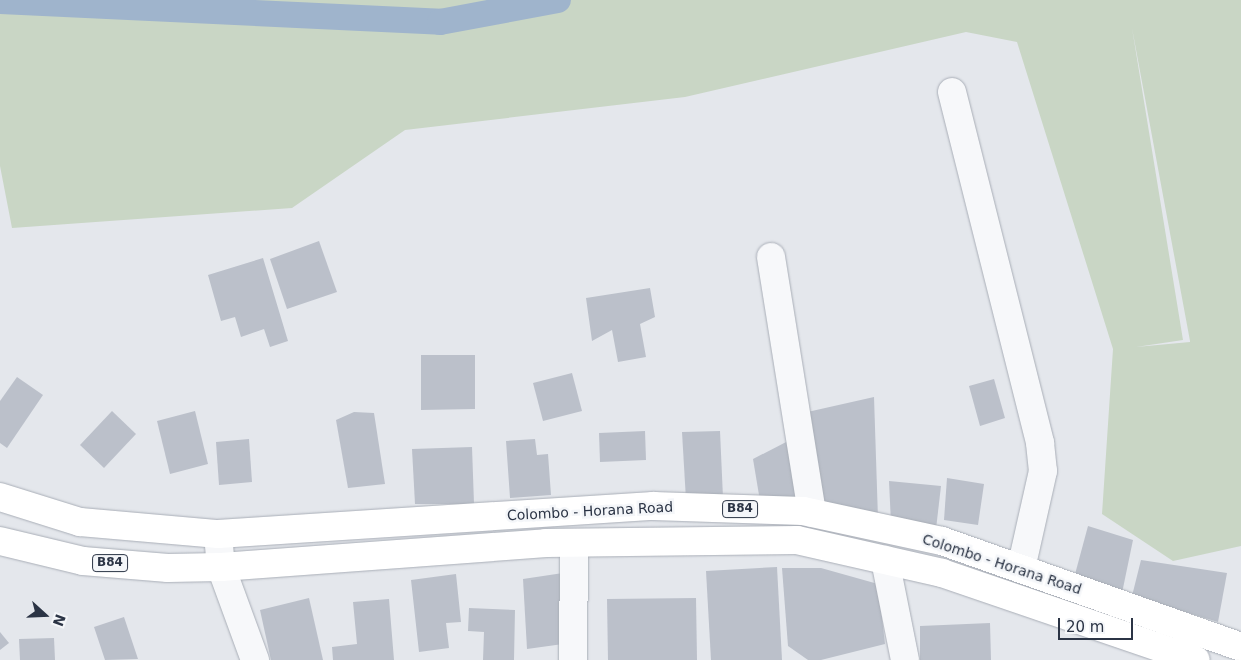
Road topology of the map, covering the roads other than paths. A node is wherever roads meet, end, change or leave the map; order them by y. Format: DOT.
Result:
graph roads {
  1 [pos="952,92"];
  2 [pos="770,258"];
  3 [pos="0,497"];
  4 [pos="812,513"];
  5 [pos="218,534"];
  6 [pos="0,541"];
  7 [pos="574,543"];
  8 [pos="885,560"];
  9 [pos="221,567"];
  10 [pos="1021,569"];
  11 [pos="1241,647"];
  12 [pos="255,660"];
  13 [pos="572,660"];
  14 [pos="904,660"];
  15 [pos="1196,660"];
  1 -- 10 [label="street"];
  2 -- 4 [label="street"];
  3 -- 5 [label="main road, B84"];
  4 -- 5 [label="main road, Colombo - Horana Road / B84"];
  4 -- 10 [label="main road, Colombo - Horana Road / B84"];
  5 -- 9 [label="street"];
  6 -- 9 [label="main road, B84"];
  7 -- 8 [label="main road, Colombo - Horana Road / B84"];
  7 -- 9 [label="main road, Colombo - Horana Road / B84"];
  7 -- 13 [label="street"];
  8 -- 14 [label="street"];
  8 -- 15 [label="main road, Colombo - Horana Road / B84"];
  9 -- 12 [label="street"];
  10 -- 11 [label="main road, Colombo - Horana Road / B84"];
}
